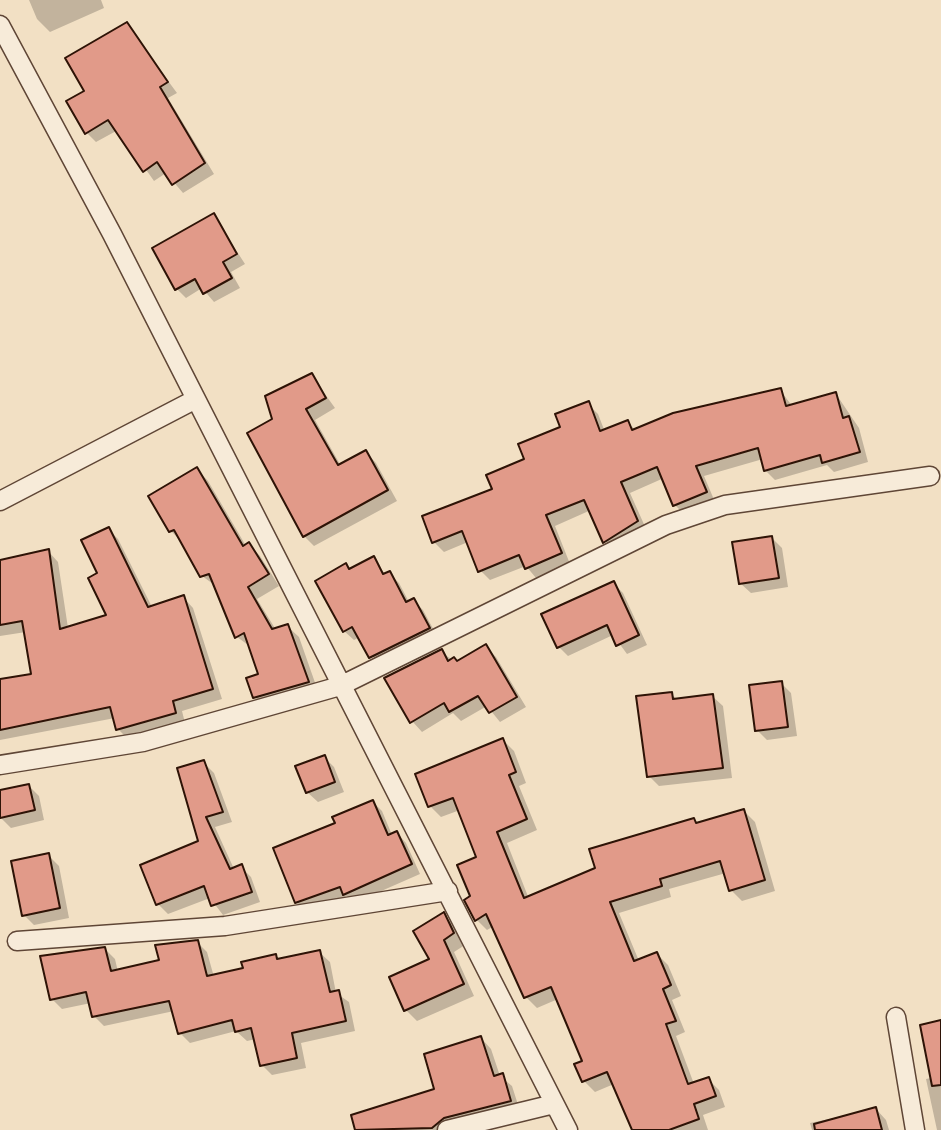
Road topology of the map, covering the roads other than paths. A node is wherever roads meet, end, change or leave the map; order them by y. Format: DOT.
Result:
graph roads {
  1 [pos="0,25"];
  2 [pos="196,399"];
  3 [pos="930,476"];
  4 [pos="0,501"];
  5 [pos="340,686"];
  6 [pos="0,765"];
  7 [pos="448,891"];
  8 [pos="17,941"];
  9 [pos="896,1017"];
  10 [pos="554,1104"];
  11 [pos="447,1130"];
  12 [pos="568,1130"];
  13 [pos="915,1130"];
  1 -- 2 [label="street"];
  2 -- 4 [label="street"];
  2 -- 5 [label="street"];
  3 -- 5 [label="street"];
  5 -- 6 [label="street"];
  5 -- 7 [label="street"];
  7 -- 8 [label="street"];
  7 -- 10 [label="street"];
  9 -- 13 [label="street"];
  10 -- 11 [label="street"];
  10 -- 12 [label="street"];
}
